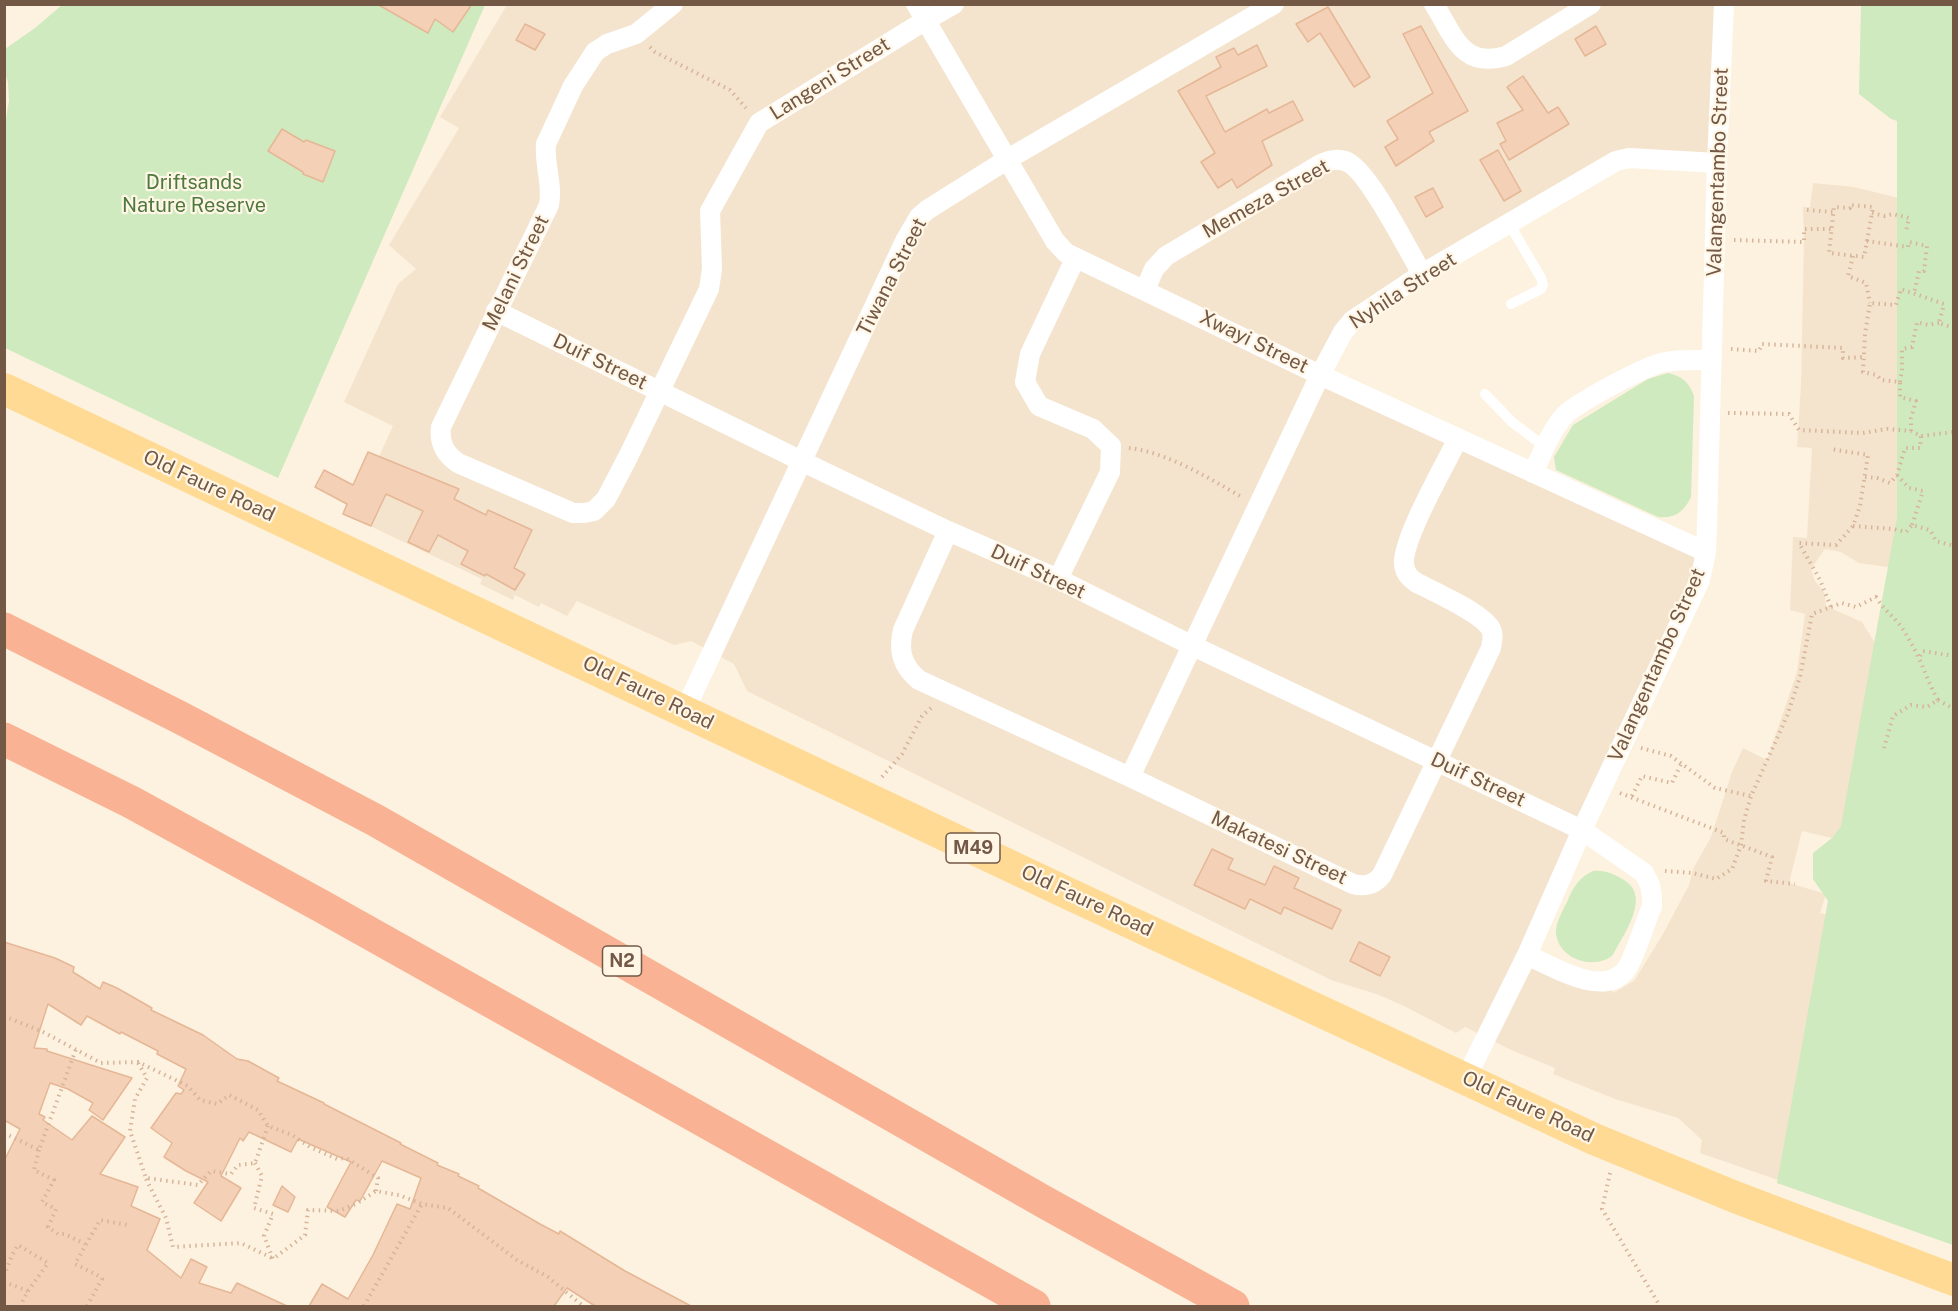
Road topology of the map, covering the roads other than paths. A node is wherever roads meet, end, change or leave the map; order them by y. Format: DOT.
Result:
graph roads {
  1 [pos="673,4"];
  2 [pos="954,4"];
  3 [pos="1434,4"];
  4 [pos="1592,4"];
  5 [pos="1724,4"];
  6 [pos="1272,5"];
  7 [pos="921,12"];
  8 [pos="1008,159"];
  9 [pos="1717,163"];
  10 [pos="1509,225"];
  11 [pos="1076,259"];
  12 [pos="1422,274"];
  13 [pos="1145,290"];
  14 [pos="1511,304"];
  15 [pos="496,311"];
  16 [pos="1712,354"];
  17 [pos="1320,375"];
  18 [pos="4,389"];
  19 [pos="660,391"];
  20 [pos="1485,394"];
  21 [pos="1458,438"];
  22 [pos="442,446"];
  23 [pos="1545,447"];
  24 [pos="803,461"];
  25 [pos="1533,473"];
  26 [pos="948,531"];
  27 [pos="1706,552"];
  28 [pos="1058,579"];
  29 [pos="4,629"];
  30 [pos="1192,646"];
  31 [pos="685,710"];
  32 [pos="4,739"];
  33 [pos="1437,761"];
  34 [pos="1130,777"];
  35 [pos="1582,830"];
  36 [pos="1527,955"];
  37 [pos="1466,1078"];
  38 [pos="1953,1280"];
  39 [pos="1034,1306"];
  40 [pos="1233,1306"];
  1 -- 15 [label="street, Melani Street"];
  2 -- 7 [label="street, Langeni Street"];
  3 -- 4 [label="street"];
  5 -- 9 [label="street, Valangentambo Street"];
  6 -- 8 [label="street, Tiwana Street"];
  7 -- 8 [label="street, Xwayi Street"];
  7 -- 19 [label="street, Langeni Street"];
  8 -- 11 [label="street, Xwayi Street"];
  8 -- 24 [label="street, Tiwana Street"];
  9 -- 10 [label="street, Nyhila Street"];
  9 -- 16 [label="street, Valangentambo Street"];
  10 -- 12 [label="street, Nyhila Street"];
  10 -- 14 [label="lane"];
  11 -- 13 [label="street, Xwayi Street"];
  11 -- 28 [label="street"];
  12 -- 13 [label="street, Memeza Street"];
  12 -- 17 [label="street, Nyhila Street"];
  13 -- 17 [label="street, Xwayi Street"];
  15 -- 19 [label="street, Duif Street"];
  15 -- 22 [label="street, Melani Street"];
  16 -- 23 [label="street"];
  16 -- 27 [label="street, Valangentambo Street"];
  17 -- 21 [label="street, Xwayi Street"];
  17 -- 30 [label="street, Nyhila Street"];
  18 -- 31 [label="main road, Old Faure Road / M49"];
  19 -- 22 [label="street, Langeni Street"];
  19 -- 24 [label="street, Duif Street"];
  20 -- 23 [label="lane"];
  21 -- 25 [label="street, Xwayi Street"];
  21 -- 33 [label="street, Makatesi Street"];
  23 -- 25 [label="street"];
  24 -- 26 [label="street, Duif Street"];
  24 -- 31 [label="street, Tiwana Street"];
  25 -- 27 [label="street, Xwayi Street"];
  26 -- 28 [label="street, Duif Street"];
  26 -- 34 [label="street, Makatesi Street"];
  27 -- 35 [label="street, Valangentambo Street"];
  28 -- 30 [label="street, Duif Street"];
  29 -- 40 [label="highway, N2"];
  30 -- 33 [label="street, Duif Street"];
  30 -- 34 [label="street, Nyhila Street"];
  31 -- 37 [label="main road, Old Faure Road / M49"];
  32 -- 39 [label="highway"];
  33 -- 34 [label="street, Makatesi Street"];
  33 -- 35 [label="street, Duif Street"];
  35 -- 36 [label="street, Valangentambo Street"];
  35 -- 36 [label="street, Duif Street"];
  36 -- 37 [label="street, Valangentambo Street"];
  37 -- 38 [label="main road, Old Faure Road / M49"];
}
